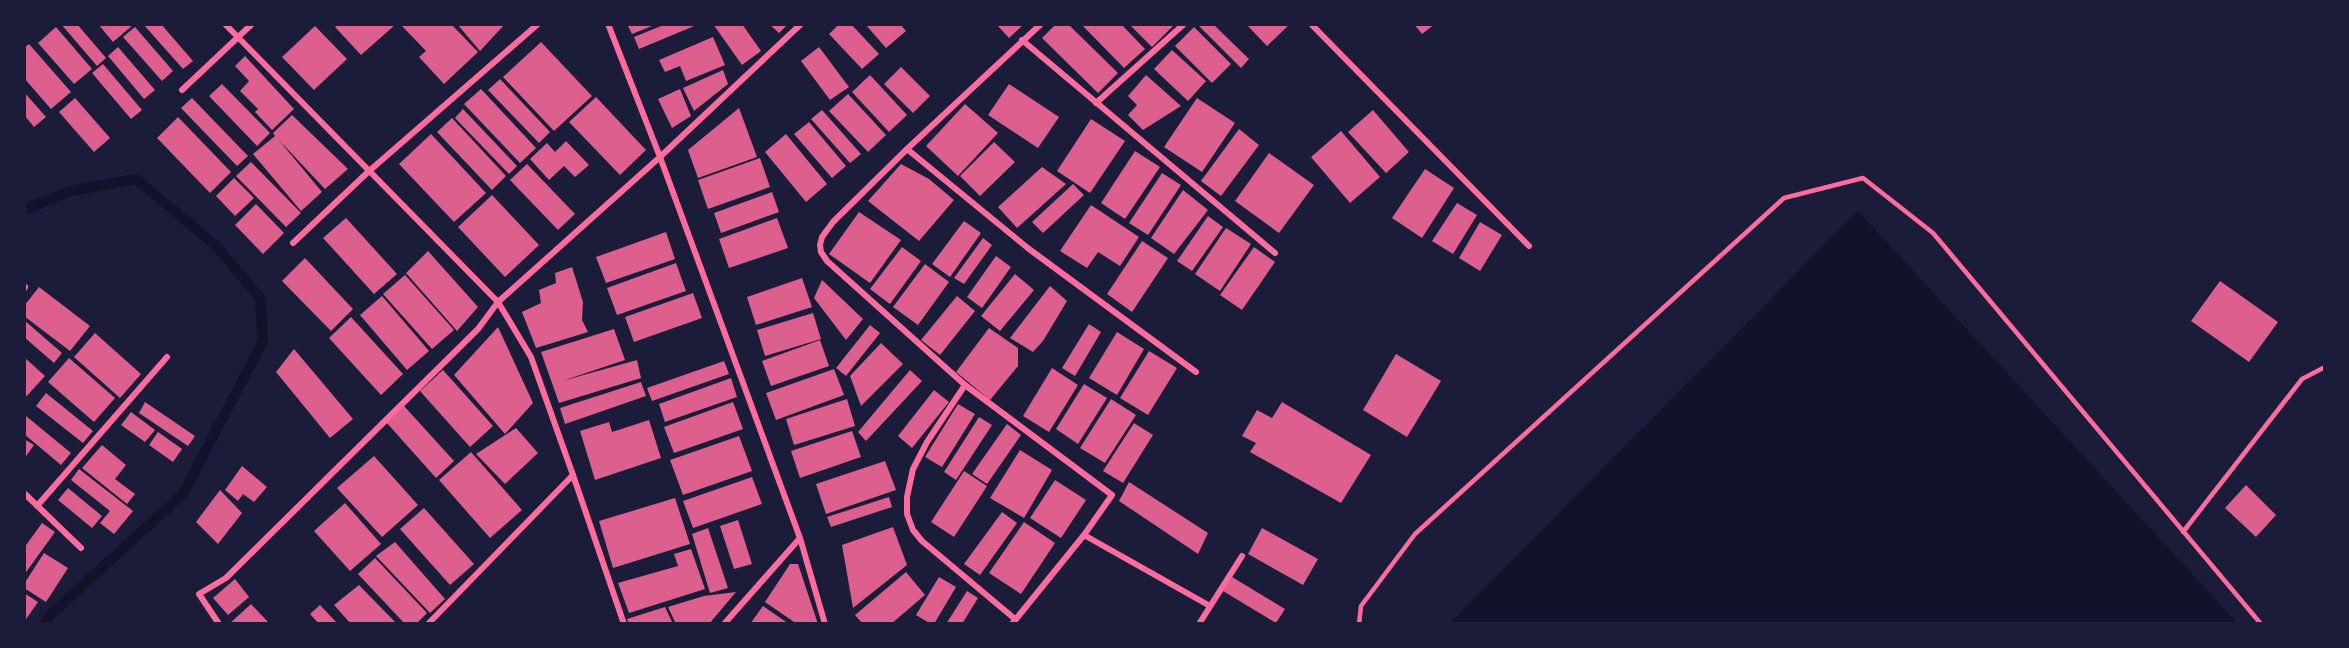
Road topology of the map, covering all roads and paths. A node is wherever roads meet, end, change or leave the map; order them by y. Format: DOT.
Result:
graph roads {
  1 [pos="225,24"];
  2 [pos="252,24"];
  3 [pos="538,24"];
  4 [pos="608,24"];
  5 [pos="801,24"];
  6 [pos="1041,24"];
  7 [pos="1184,24"];
  8 [pos="1311,24"];
  9 [pos="239,38"];
  10 [pos="1022,40"];
  11 [pos="182,90"];
  12 [pos="1096,103"];
  13 [pos="907,149"];
  14 [pos="660,157"];
  15 [pos="368,172"];
  16 [pos="293,243"];
  17 [pos="1530,246"];
  18 [pos="1275,253"];
  19 [pos="498,302"];
  20 [pos="167,357"];
  21 [pos="2325,367"];
  22 [pos="1197,372"];
  23 [pos="965,385"];
  24 [pos="573,475"];
  25 [pos="24,494"];
  26 [pos="37,506"];
  27 [pos="2183,532"];
  28 [pos="1084,535"];
  29 [pos="801,538"];
  30 [pos="81,548"];
  31 [pos="1242,556"];
  32 [pos="1210,606"];
  33 [pos="1013,621"];
  34 [pos="219,624"];
  35 [pos="428,624"];
  36 [pos="624,624"];
  37 [pos="724,624"];
  38 [pos="825,624"];
  39 [pos="1199,624"];
  40 [pos="1359,624"];
  41 [pos="2261,624"];
  1 -- 9 [label="street"];
  2 -- 9 [label="street"];
  3 -- 15 [label="street"];
  4 -- 14 [label="street"];
  5 -- 14 [label="street"];
  6 -- 10 [label="street"];
  7 -- 12 [label="street"];
  8 -- 17 [label="street"];
  9 -- 11 [label="street"];
  9 -- 15 [label="street"];
  10 -- 12 [label="street"];
  10 -- 13 [label="street"];
  12 -- 18 [label="street"];
  13 -- 22 [label="street"];
  13 -- 23 [label="street"];
  14 -- 19 [label="street"];
  14 -- 29 [label="street"];
  15 -- 16 [label="street"];
  15 -- 19 [label="street"];
  19 -- 24 [label="street"];
  19 -- 34 [label="street"];
  20 -- 26 [label="street"];
  21 -- 27 [label="lane"];
  23 -- 28 [label="street"];
  23 -- 33 [label="street"];
  24 -- 35 [label="street"];
  24 -- 36 [label="street"];
  25 -- 26 [label="street"];
  26 -- 30 [label="street"];
  27 -- 40 [label="lane"];
  27 -- 41 [label="lane"];
  28 -- 32 [label="street"];
  28 -- 33 [label="street"];
  29 -- 37 [label="street"];
  29 -- 38 [label="street"];
  31 -- 32 [label="street"];
  32 -- 39 [label="street"];
}
